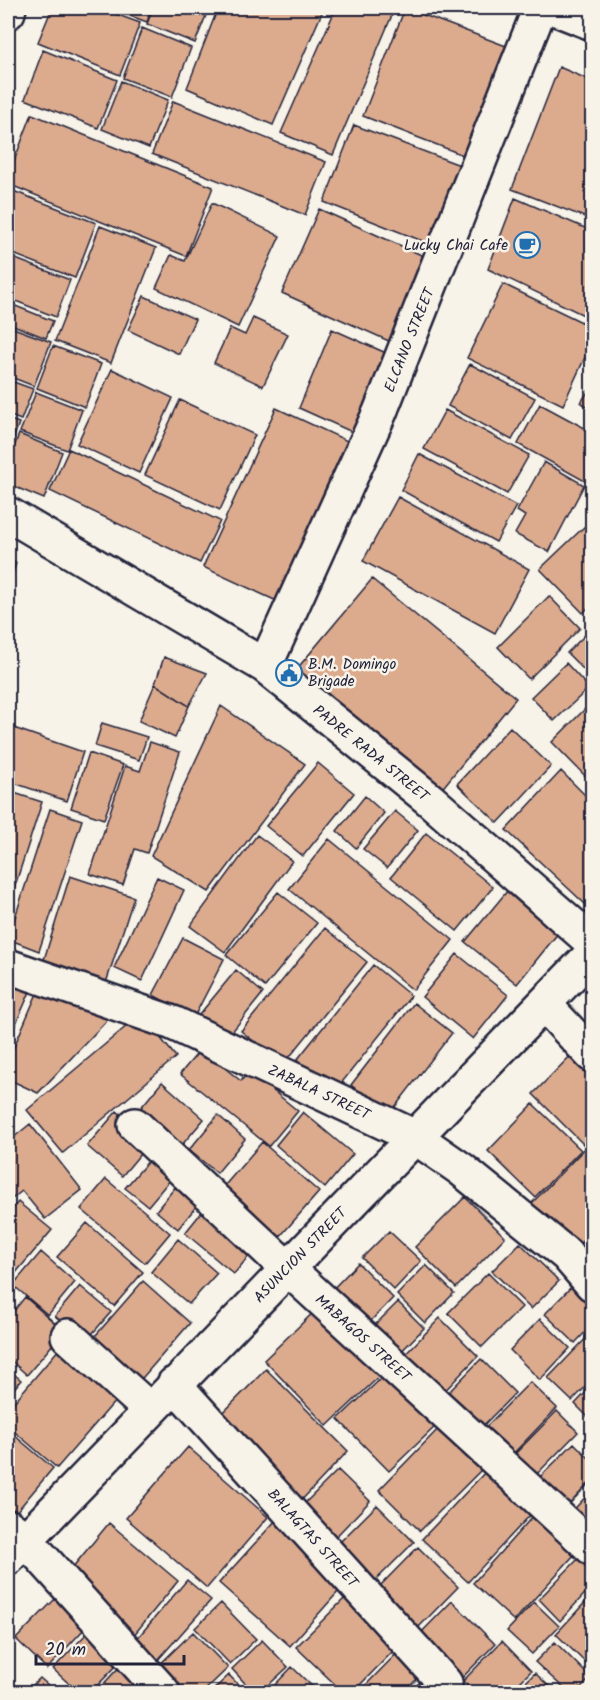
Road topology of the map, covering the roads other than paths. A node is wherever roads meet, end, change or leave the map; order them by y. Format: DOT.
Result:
graph roads {
  1 [pos="9,8"];
  2 [pos="540,8"];
  3 [pos="554,8"];
  4 [pos="8,12"];
  5 [pos="592,23"];
  6 [pos="8,514"];
  7 [pos="265,666"];
  8 [pos="592,942"];
  9 [pos="592,954"];
  10 [pos="8,966"];
  11 [pos="544,1004"];
  12 [pos="592,1055"];
  13 [pos="135,1125"];
  14 [pos="415,1137"];
  15 [pos="287,1268"];
  16 [pos="592,1284"];
  17 [pos="68,1336"];
  18 [pos="174,1384"];
  19 [pos="150,1410"];
  20 [pos="13,1541"];
  21 [pos="592,1548"];
  22 [pos="163,1692"];
  23 [pos="442,1692"];
  1 -- 4 [label="street"];
  2 -- 7 [label="street, ELCANO STREET"];
  3 -- 5 [label="street"];
  6 -- 7 [label="street, PADRE RADA STREET"];
  7 -- 8 [label="street, PADRE RADA STREET"];
  9 -- 11 [label="street, ASUNCION STREET"];
  10 -- 14 [label="street, ZABALA STREET"];
  11 -- 12 [label="street"];
  11 -- 14 [label="street, ASUNCION STREET"];
  13 -- 15 [label="street, MABAGOS STREET"];
  14 -- 15 [label="street, ASUNCION STREET"];
  14 -- 16 [label="street, ZABALA STREET"];
  15 -- 18 [label="street, ASUNCION STREET"];
  15 -- 21 [label="street, MABAGOS STREET"];
  17 -- 19 [label="street"];
  18 -- 19 [label="street, ASUNCION STREET"];
  18 -- 23 [label="street, BALAGTAS STREET"];
  19 -- 20 [label="street, ASUNCION STREET"];
  20 -- 22 [label="street"];
}
